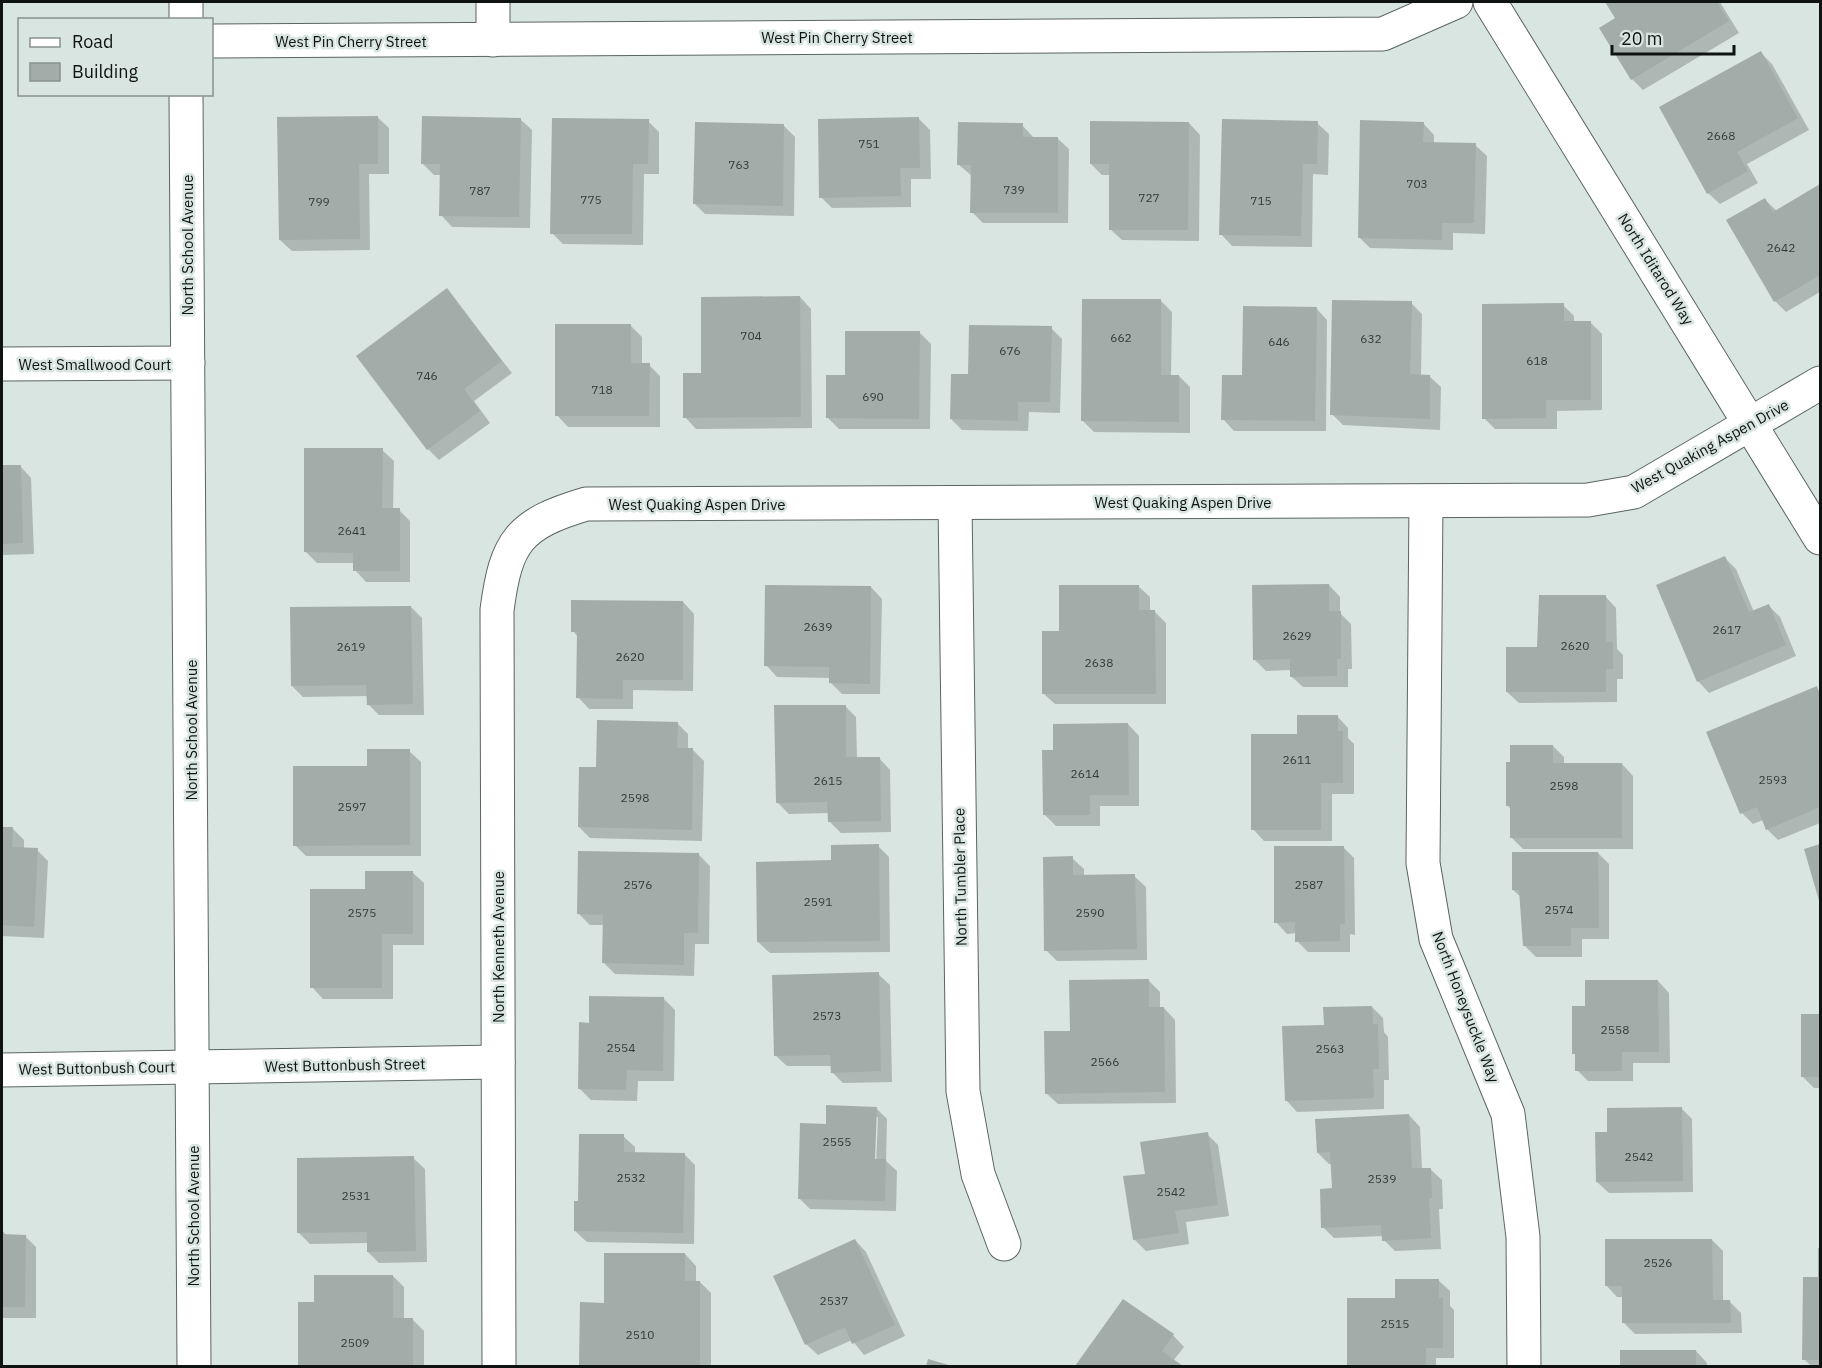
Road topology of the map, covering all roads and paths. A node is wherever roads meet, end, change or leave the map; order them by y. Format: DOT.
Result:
graph roads {
  1 [pos="186,2"];
  2 [pos="493,2"];
  3 [pos="1456,2"];
  4 [pos="1490,2"];
  5 [pos="186,18"];
  6 [pos="493,40"];
  7 [pos="213,42"];
  8 [pos="186,96"];
  9 [pos="188,363"];
  10 [pos="2,364"];
  11 [pos="1821,384"];
  12 [pos="1751,423"];
  13 [pos="1426,501"];
  14 [pos="954,503"];
  15 [pos="522,533"];
  16 [pos="1821,538"];
  17 [pos="498,1062"];
  18 [pos="192,1066"];
  19 [pos="2,1070"];
  20 [pos="1004,1244"];
  21 [pos="194,1366"];
  22 [pos="499,1366"];
  23 [pos="1524,1366"];
  1 -- 5 [label="street"];
  2 -- 6 [label="street"];
  3 -- 6 [label="street, West Pin Cherry Street"];
  4 -- 12 [label="street, North Iditarod Way"];
  6 -- 7 [label="street, West Pin Cherry Street"];
  8 -- 9 [label="street, North School Avenue"];
  9 -- 10 [label="street, West Smallwood Court"];
  9 -- 18 [label="street, North School Avenue"];
  11 -- 12 [label="street, West Quaking Aspen Drive"];
  12 -- 13 [label="street, West Quaking Aspen Drive"];
  12 -- 16 [label="street, North Iditarod Way"];
  13 -- 14 [label="street, West Quaking Aspen Drive"];
  13 -- 23 [label="street, North Honeysuckle Way"];
  14 -- 15 [label="street, West Quaking Aspen Drive"];
  14 -- 20 [label="street, North Tumbler Place"];
  15 -- 17 [label="street, North Kenneth Avenue"];
  17 -- 18 [label="street, West Buttonbush Street"];
  17 -- 22 [label="street, North Kenneth Avenue"];
  18 -- 19 [label="street, West Buttonbush Court"];
  18 -- 21 [label="street, North School Avenue"];
}
